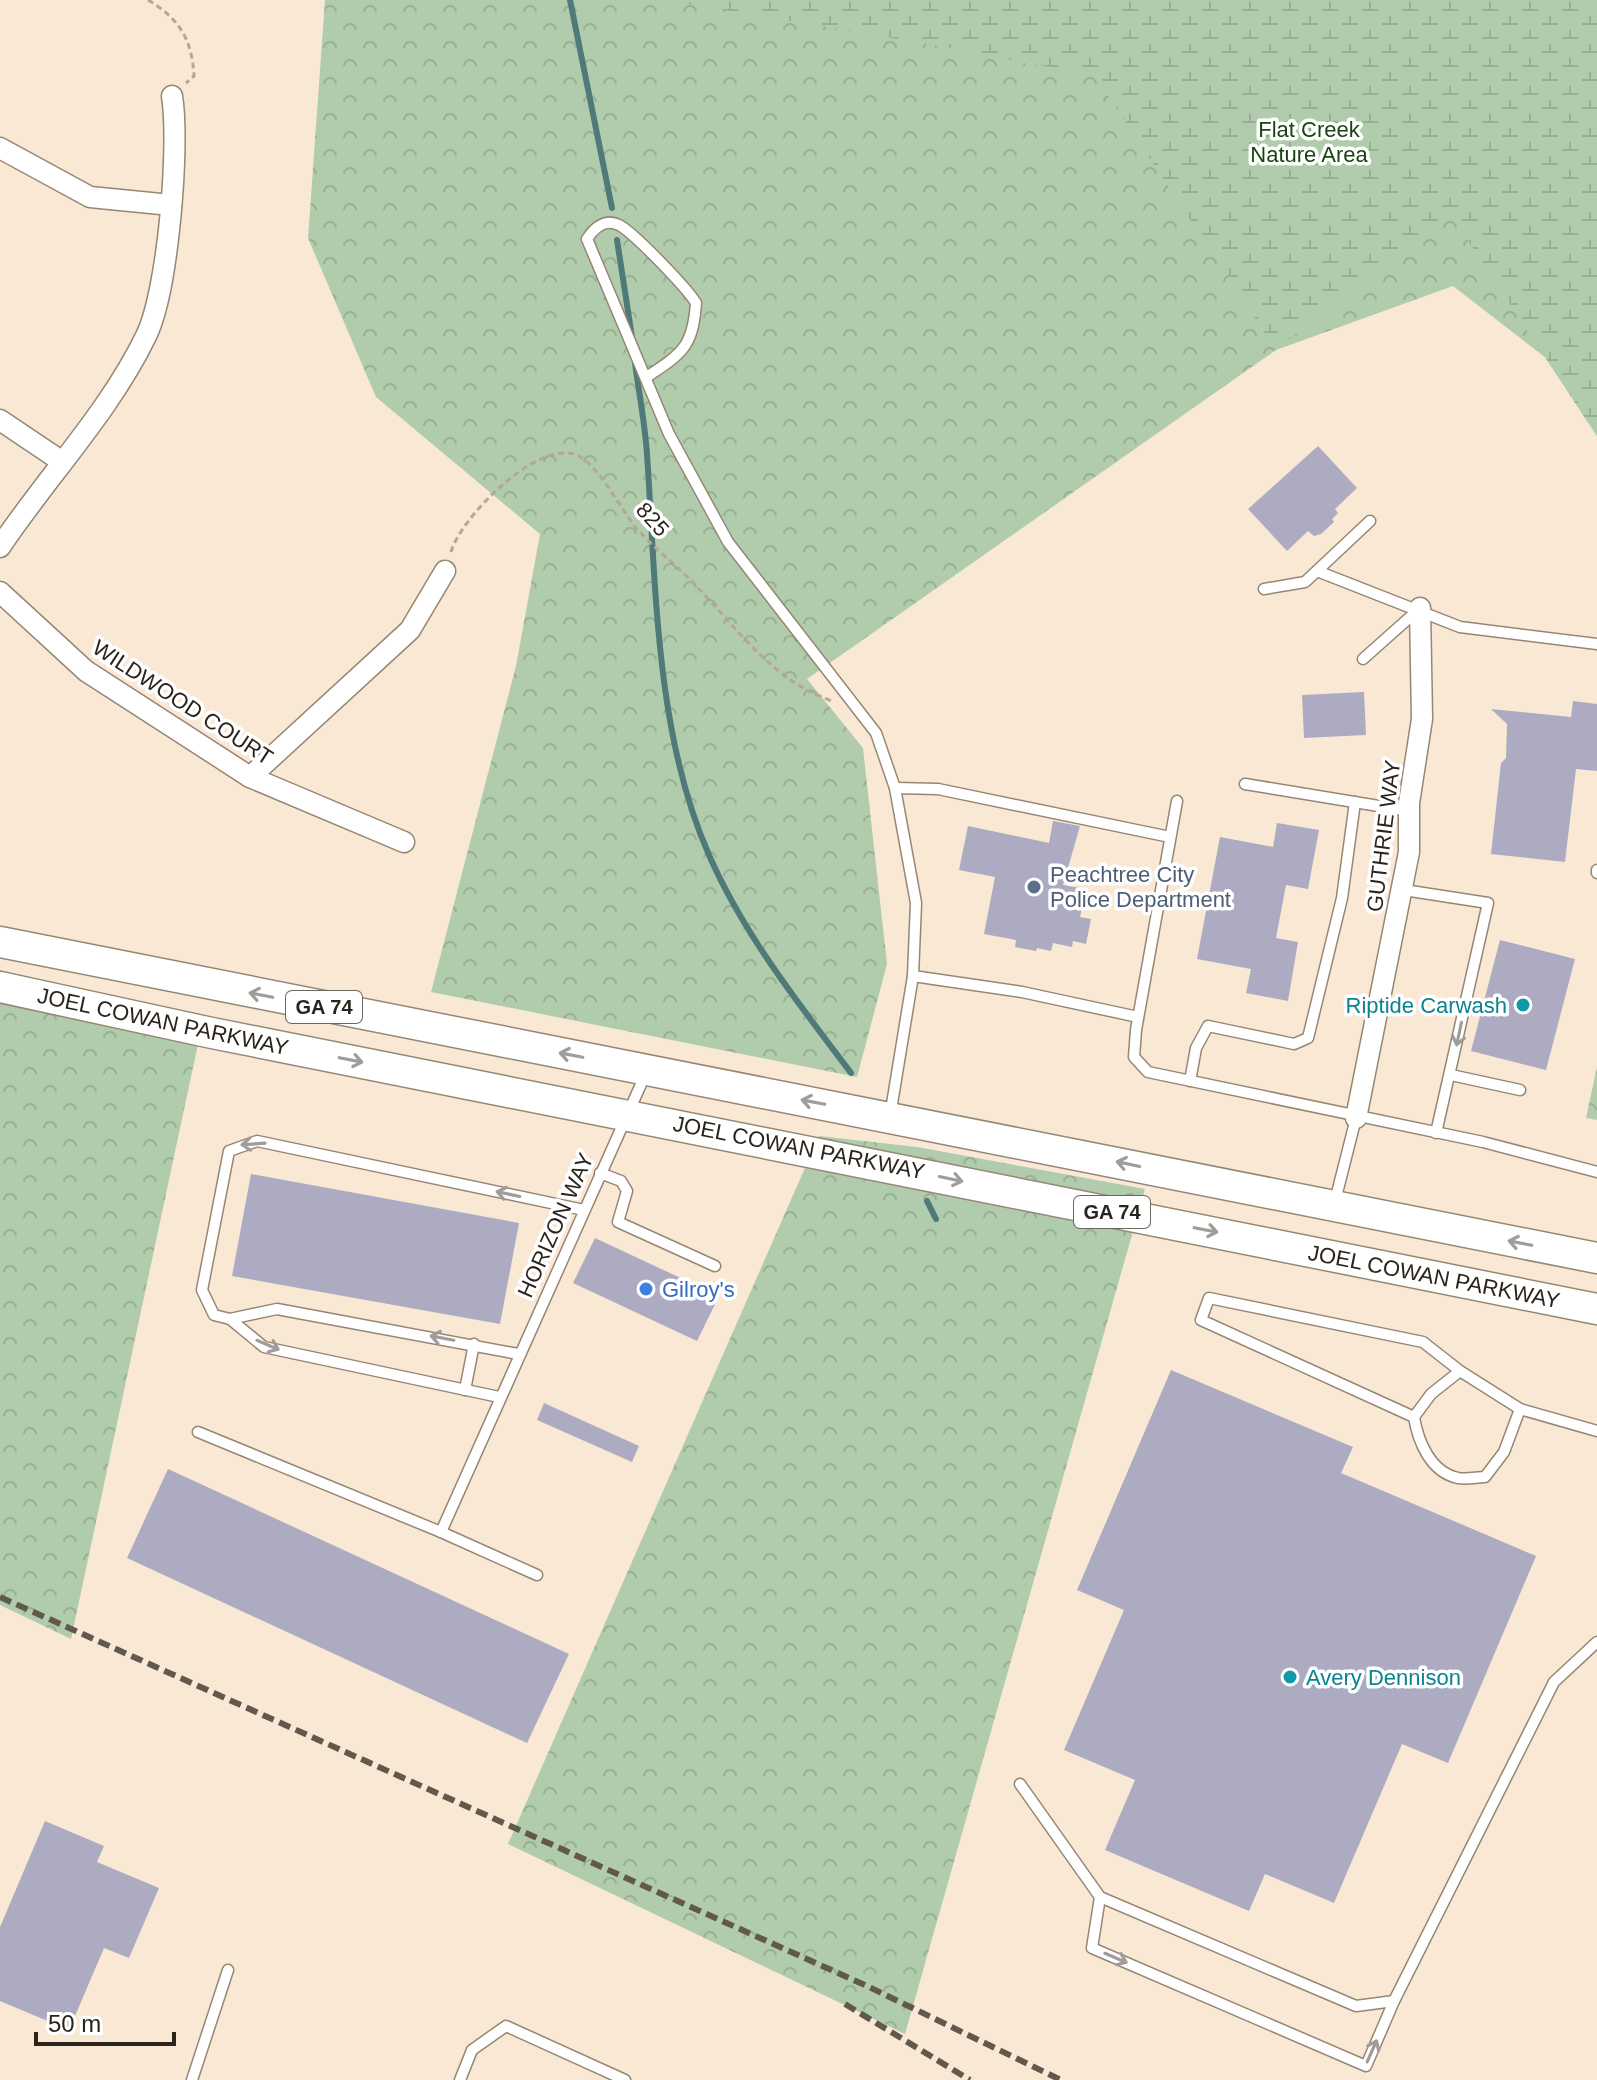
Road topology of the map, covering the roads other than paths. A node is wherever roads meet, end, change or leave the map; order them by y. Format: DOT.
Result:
graph roads {
  1 [pos="172,96"];
  2 [pos="0,148"];
  3 [pos="171,205"];
  4 [pos="648,376"];
  5 [pos="0,420"];
  6 [pos="61,461"];
  7 [pos="1370,521"];
  8 [pos="0,547"];
  9 [pos="445,571"];
  10 [pos="1317,571"];
  11 [pos="1264,589"];
  12 [pos="0,592"];
  13 [pos="1420,608"];
  14 [pos="1597,644"];
  15 [pos="1363,659"];
  16 [pos="250,777"];
  17 [pos="1245,784"];
  18 [pos="895,788"];
  19 [pos="1177,801"];
  20 [pos="1355,802"];
  21 [pos="1409,811"];
  22 [pos="1170,837"];
  23 [pos="404,842"];
  24 [pos="1404,890"];
  25 [pos="0,942"];
  26 [pos="913,976"];
  27 [pos="0,987"];
  28 [pos="1138,1017"];
  29 [pos="648,1070"];
  30 [pos="1451,1075"];
  31 [pos="1190,1081"];
  32 [pos="1520,1090"];
  33 [pos="628,1113"];
  34 [pos="890,1117"];
  35 [pos="1356,1118"];
  36 [pos="1436,1133"];
  37 [pos="1597,1172"];
  38 [pos="600,1173"];
  39 [pos="1333,1206"];
  40 [pos="584,1210"];
  41 [pos="1597,1258"];
  42 [pos="715,1266"];
  43 [pos="1597,1309"];
  44 [pos="230,1319"];
  45 [pos="474,1344"];
  46 [pos="518,1354"];
  47 [pos="1460,1371"];
  48 [pos="465,1390"];
  49 [pos="499,1397"];
  50 [pos="1520,1409"];
  51 [pos="1414,1417"];
  52 [pos="1597,1431"];
  53 [pos="198,1432"];
  54 [pos="441,1532"];
  55 [pos="537,1575"];
  56 [pos="1597,1642"];
  57 [pos="1020,1784"];
  58 [pos="1100,1897"];
  59 [pos="228,1970"];
  60 [pos="1394,2001"];
  61 [pos="192,2080"];
  62 [pos="460,2080"];
  63 [pos="625,2080"];
  1 -- 3 [label="street"];
  2 -- 3 [label="street"];
  3 -- 6 [label="street"];
  4 -- 4 [label="lane"];
  4 -- 18 [label="lane"];
  5 -- 6 [label="street"];
  6 -- 8 [label="street"];
  7 -- 10 [label="lane"];
  9 -- 16 [label="street"];
  10 -- 11 [label="lane"];
  10 -- 13 [label="lane"];
  12 -- 16 [label="street, WILDWOOD COURT"];
  13 -- 14 [label="lane"];
  13 -- 15 [label="lane"];
  13 -- 21 [label="street, GUTHRIE WAY"];
  16 -- 23 [label="street, WILDWOOD COURT"];
  17 -- 20 [label="lane"];
  18 -- 22 [label="lane"];
  18 -- 26 [label="lane"];
  19 -- 22 [label="lane"];
  20 -- 21 [label="lane"];
  20 -- 31 [label="lane"];
  21 -- 24 [label="street, GUTHRIE WAY"];
  22 -- 28 [label="lane"];
  24 -- 30 [label="lane, one-way"];
  24 -- 35 [label="street, GUTHRIE WAY"];
  29 -- 25 [label="main road, JOEL COWAN PARKWAY / GA 74, one-way"];
  26 -- 28 [label="lane"];
  26 -- 34 [label="lane"];
  27 -- 33 [label="main road, JOEL COWAN PARKWAY / GA 74, one-way"];
  28 -- 31 [label="lane"];
  29 -- 33 [label="lane, HORIZON WAY"];
  34 -- 29 [label="main road, JOEL COWAN PARKWAY / GA 74, one-way"];
  30 -- 32 [label="lane"];
  30 -- 36 [label="lane"];
  31 -- 35 [label="lane"];
  33 -- 38 [label="lane, HORIZON WAY"];
  33 -- 43 [label="main road, JOEL COWAN PARKWAY / GA 74, one-way"];
  39 -- 34 [label="main road, JOEL COWAN PARKWAY / GA 74, one-way"];
  35 -- 36 [label="lane"];
  35 -- 39 [label="lane, GUTHRIE WAY"];
  36 -- 37 [label="lane"];
  38 -- 40 [label="lane, HORIZON WAY"];
  38 -- 42 [label="lane"];
  41 -- 39 [label="main road, JOEL COWAN PARKWAY / GA 74, one-way"];
  40 -- 44 [label="lane, one-way"];
  40 -- 46 [label="lane, HORIZON WAY"];
  45 -- 44 [label="lane, one-way"];
  44 -- 48 [label="lane, one-way"];
  45 -- 46 [label="lane"];
  45 -- 48 [label="lane"];
  46 -- 49 [label="lane, HORIZON WAY"];
  47 -- 50 [label="lane"];
  47 -- 51 [label="lane"];
  47 -- 51 [label="lane"];
  48 -- 49 [label="lane"];
  49 -- 54 [label="lane, HORIZON WAY"];
  50 -- 51 [label="lane"];
  50 -- 52 [label="lane"];
  53 -- 54 [label="lane"];
  54 -- 55 [label="lane"];
  56 -- 60 [label="lane"];
  57 -- 58 [label="lane"];
  58 -- 60 [label="lane"];
  58 -- 60 [label="lane, one-way"];
  59 -- 61 [label="lane"];
  62 -- 63 [label="lane"];
}
